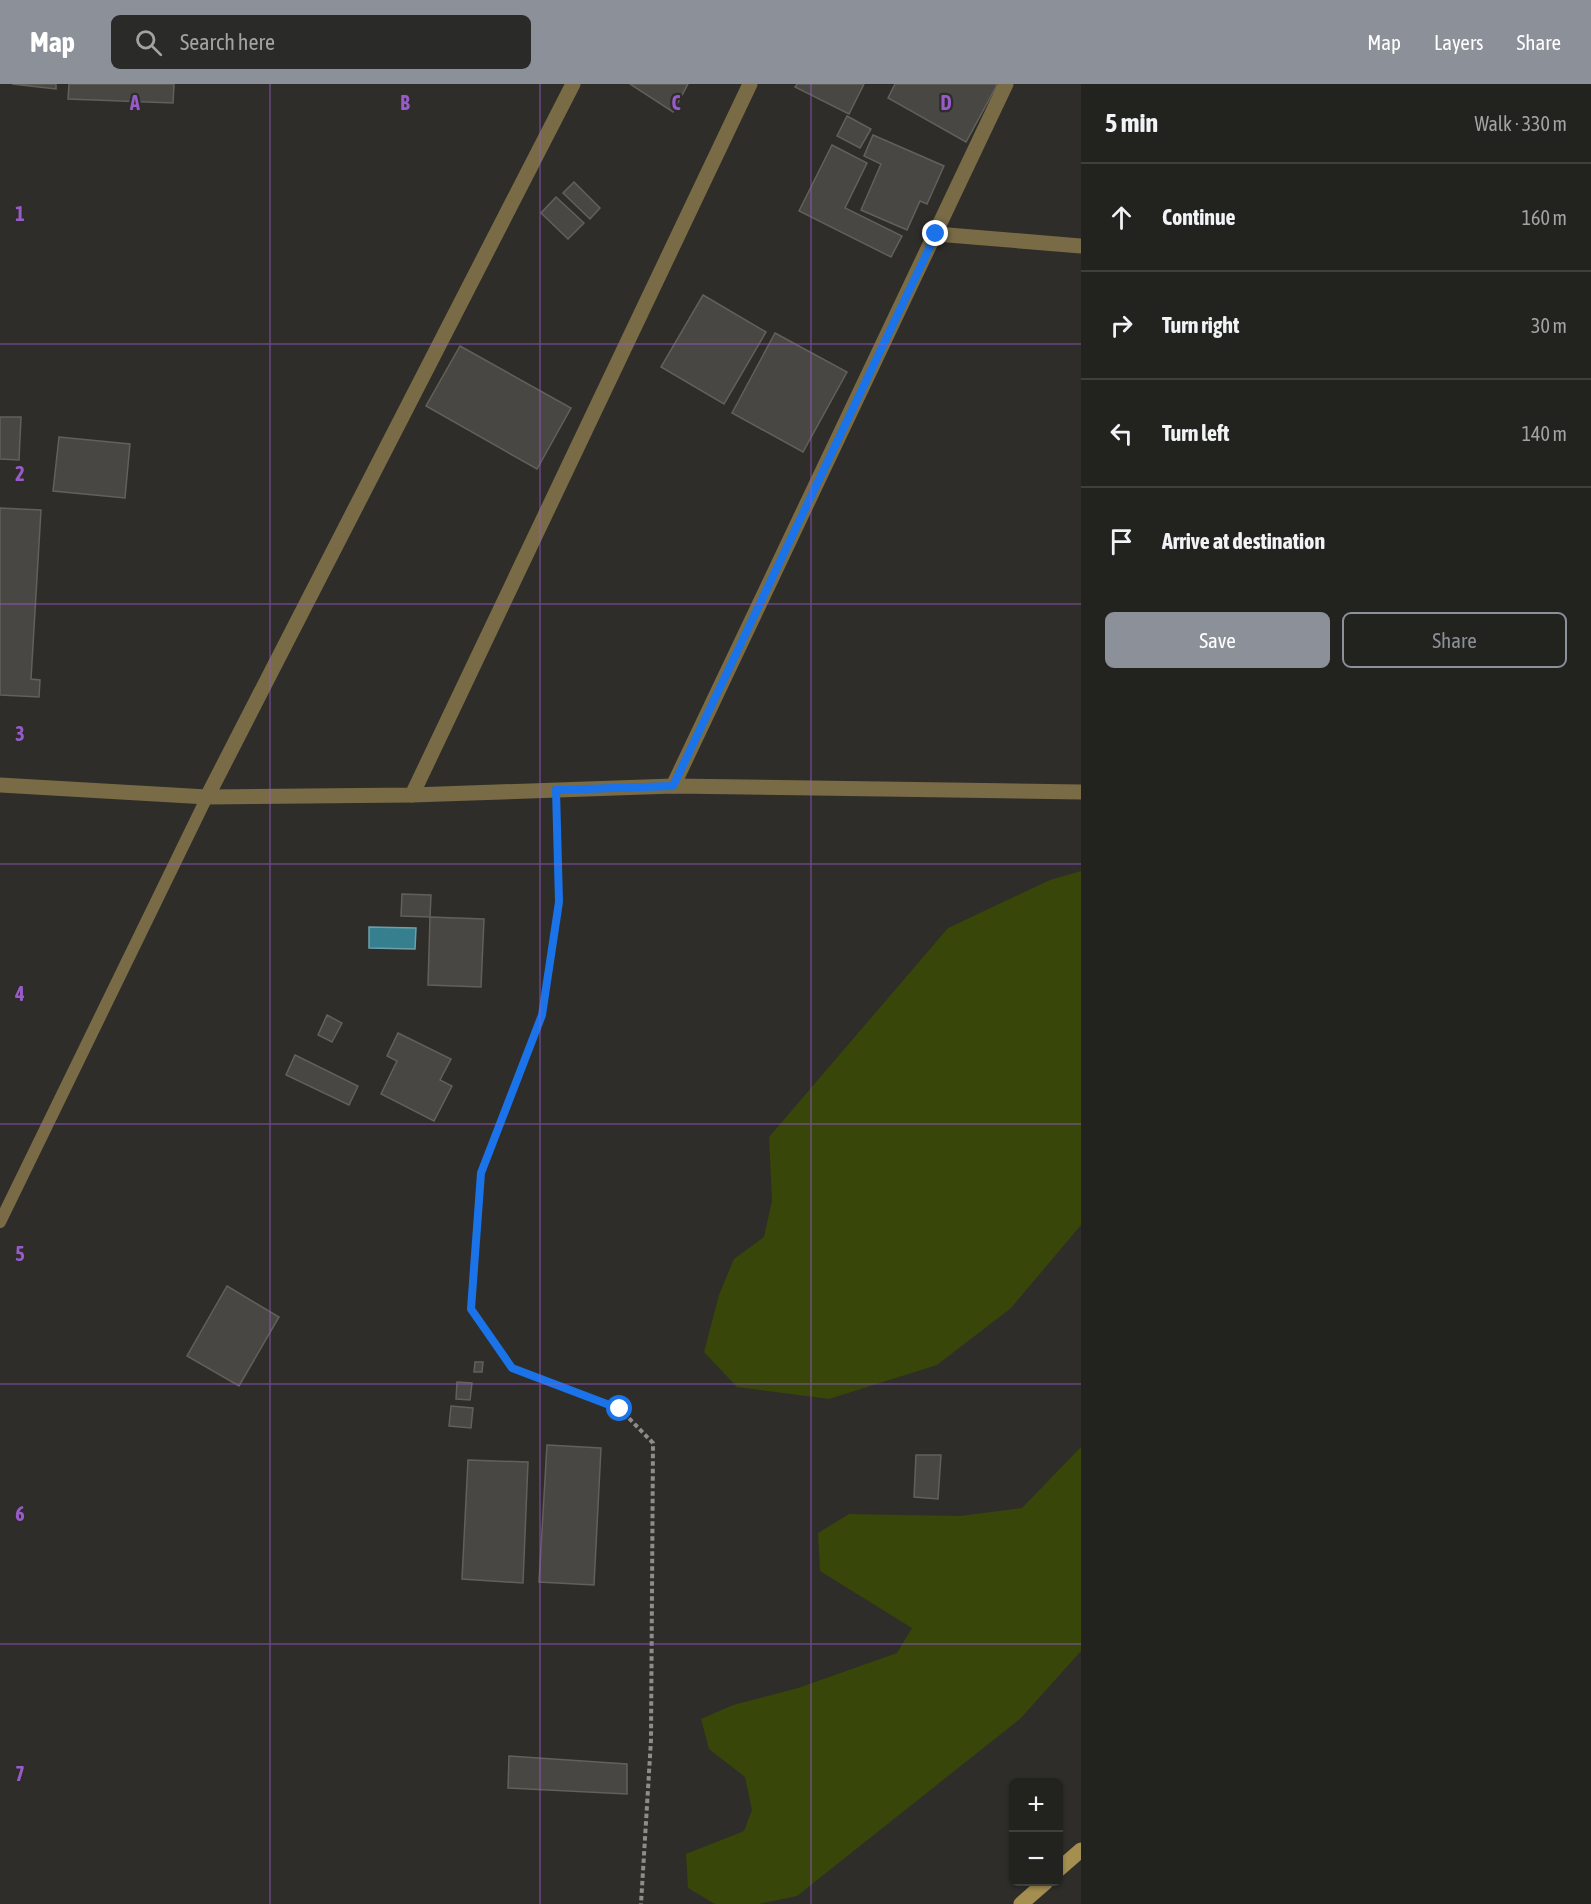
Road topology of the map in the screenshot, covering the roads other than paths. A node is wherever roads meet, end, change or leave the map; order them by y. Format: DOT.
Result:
graph roads {
  1 [pos="573,84"];
  2 [pos="750,84"];
  3 [pos="1006,84"];
  4 [pos="936,234"];
  5 [pos="1081,246"];
  6 [pos="0,784"];
  7 [pos="673,786"];
  8 [pos="1081,792"];
  9 [pos="412,795"];
  10 [pos="207,797"];
  11 [pos="0,1222"];
  12 [pos="1081,1850"];
  13 [pos="1063,1866"];
  14 [pos="1041,1886"];
  15 [pos="1021,1904"];
  1 -- 10 [label="street"];
  2 -- 9 [label="street"];
  3 -- 4 [label="street"];
  4 -- 5 [label="street"];
  4 -- 7 [label="street"];
  6 -- 10 [label="street"];
  7 -- 8 [label="street"];
  7 -- 9 [label="street"];
  9 -- 10 [label="street"];
  10 -- 11 [label="lane"];
  12 -- 13 [label="main road"];
  14 -- 15 [label="main road"];
}
